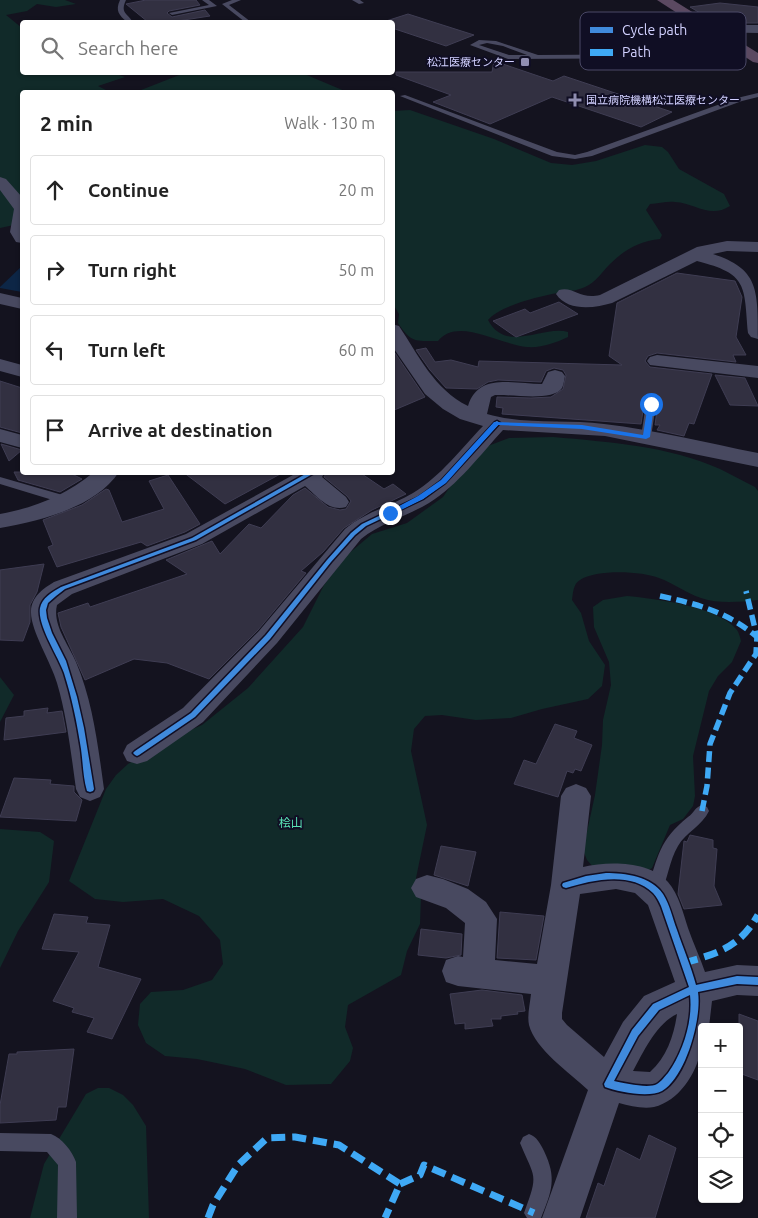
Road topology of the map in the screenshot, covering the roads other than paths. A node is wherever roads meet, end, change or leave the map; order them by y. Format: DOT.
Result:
graph roads {
  1 [pos="123,0"];
  2 [pos="205,0"];
  3 [pos="238,0"];
  4 [pos="664,0"];
  5 [pos="683,12"];
  6 [pos="172,13"];
  7 [pos="128,20"];
  8 [pos="245,20"];
  9 [pos="746,51"];
  10 [pos="538,57"];
  11 [pos="580,57"];
  12 [pos="758,59"];
  13 [pos="758,95"];
  14 [pos="403,96"];
  15 [pos="0,182"];
  16 [pos="20,205"];
  17 [pos="20,220"];
  18 [pos="20,235"];
  19 [pos="758,247"];
  20 [pos="694,255"];
  21 [pos="565,294"];
  22 [pos="0,298"];
  23 [pos="20,303"];
  24 [pos="758,333"];
  25 [pos="395,335"];
  26 [pos="657,361"];
  27 [pos="0,365"];
  28 [pos="20,370"];
  29 [pos="758,372"];
  30 [pos="555,376"];
  31 [pos="651,404"];
  32 [pos="486,420"];
  33 [pos="0,435"];
  34 [pos="646,437"];
  35 [pos="20,441"];
  36 [pos="758,460"];
  37 [pos="104,475"];
  38 [pos="306,475"];
  39 [pos="309,475"];
  40 [pos="0,480"];
  41 [pos="70,502"];
  42 [pos="338,502"];
  43 [pos="0,521"];
  44 [pos="136,754"];
  45 [pos="90,789"];
  46 [pos="576,796"];
  47 [pos="702,811"];
  48 [pos="566,885"];
  49 [pos="427,888"];
  50 [pos="655,890"];
  51 [pos="551,981"];
  52 [pos="758,981"];
  53 [pos="692,990"];
  54 [pos="608,1084"];
  55 [pos="0,1142"];
  56 [pos="529,1143"];
  57 [pos="547,1216"];
  58 [pos="67,1218"];
  1 -- 7 [label="lane"];
  2 -- 6 [label="lane"];
  3 -- 8 [label="lane"];
  4 -- 5 [label="highway"];
  9 -- 12 [label="highway"];
  10 -- 10 [label="lane"];
  10 -- 11 [label="lane"];
  13 -- 14 [label="lane"];
  15 -- 16 [label="street"];
  17 -- 18 [label="street"];
  19 -- 20 [label="street"];
  20 -- 21 [label="street"];
  20 -- 24 [label="street"];
  22 -- 23 [label="street"];
  25 -- 32 [label="street"];
  26 -- 29 [label="street"];
  27 -- 28 [label="street"];
  30 -- 32 [label="street"];
  31 -- 34 [label="lane"];
  32 -- 34 [label="street"];
  32 -- 44 [label="street"];
  33 -- 35 [label="street"];
  34 -- 36 [label="street"];
  37 -- 41 [label="street"];
  38 -- 45 [label="street"];
  39 -- 42 [label="street"];
  40 -- 41 [label="lane"];
  41 -- 43 [label="street"];
  46 -- 48 [label="street"];
  47 -- 50 [label="lane"];
  48 -- 50 [label="street"];
  48 -- 51 [label="street"];
  49 -- 51 [label="street"];
  50 -- 53 [label="street"];
  51 -- 54 [label="street"];
  52 -- 53 [label="street"];
  53 -- 54 [label="street"];
  53 -- 54 [label="street"];
  54 -- 57 [label="street"];
  55 -- 58 [label="lane"];
  56 -- 57 [label="lane"];
}
